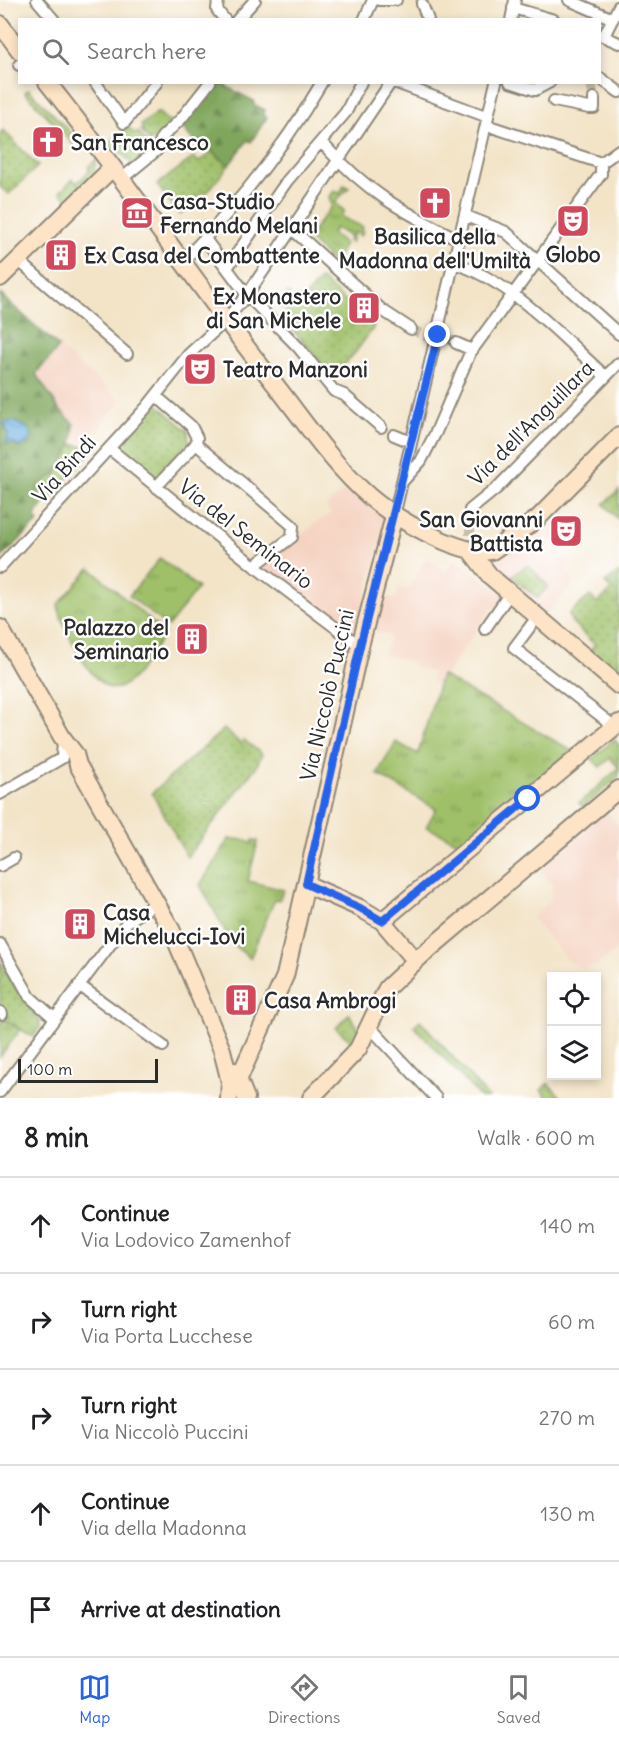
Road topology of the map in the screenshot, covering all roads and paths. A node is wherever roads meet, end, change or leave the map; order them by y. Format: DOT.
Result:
graph roads {
  1 [pos="37,0"];
  2 [pos="255,0"];
  3 [pos="373,0"];
  4 [pos="379,0"];
  5 [pos="569,0"];
  6 [pos="395,1"];
  7 [pos="420,1"];
  8 [pos="619,6"];
  9 [pos="513,9"];
  10 [pos="52,18"];
  11 [pos="239,18"];
  12 [pos="365,18"];
  13 [pos="427,18"];
  14 [pos="547,18"];
  15 [pos="608,18"];
  16 [pos="9,30"];
  17 [pos="601,36"];
  18 [pos="618,42"];
  19 [pos="18,47"];
  20 [pos="601,79"];
  21 [pos="48,84"];
  22 [pos="96,84"];
  23 [pos="155,84"];
  24 [pos="208,84"];
  25 [pos="321,84"];
  26 [pos="360,84"];
  27 [pos="392,84"];
  28 [pos="496,84"];
  29 [pos="515,84"];
  30 [pos="549,84"];
  31 [pos="417,86"];
  32 [pos="619,92"];
  33 [pos="544,96"];
  34 [pos="594,98"];
  35 [pos="346,112"];
  36 [pos="487,121"];
  37 [pos="364,122"];
  38 [pos="321,142"];
  39 [pos="617,157"];
  40 [pos="338,161"];
  41 [pos="601,163"];
  42 [pos="116,174"];
  43 [pos="466,216"];
  44 [pos="292,229"];
  45 [pos="205,239"];
  46 [pos="460,240"];
  47 [pos="538,260"];
  48 [pos="19,261"];
  49 [pos="182,262"];
  50 [pos="455,263"];
  51 [pos="227,268"];
  52 [pos="0,278"];
  53 [pos="513,293"];
  54 [pos="247,295"];
  55 [pos="225,321"];
  56 [pos="411,329"];
  57 [pos="619,334"];
  58 [pos="456,343"];
  59 [pos="472,350"];
  60 [pos="128,354"];
  61 [pos="619,363"];
  62 [pos="605,376"];
  63 [pos="156,396"];
  64 [pos="381,427"];
  65 [pos="394,435"];
  66 [pos="619,436"];
  67 [pos="411,442"];
  68 [pos="196,444"];
  69 [pos="110,449"];
  70 [pos="402,483"];
  71 [pos="156,487"];
  72 [pos="470,510"];
  73 [pos="394,516"];
  74 [pos="469,545"];
  75 [pos="4,563"];
  76 [pos="254,566"];
  77 [pos="510,593"];
  78 [pos="538,616"];
  79 [pos="0,628"];
  80 [pos="485,629"];
  81 [pos="360,646"];
  82 [pos="619,686"];
  83 [pos="617,725"];
  84 [pos="62,737"];
  85 [pos="62,758"];
  86 [pos="78,765"];
  87 [pos="619,789"];
  88 [pos="0,794"];
  89 [pos="14,858"];
  90 [pos="0,866"];
  91 [pos="306,884"];
  92 [pos="156,903"];
  93 [pos="382,921"];
  94 [pos="0,944"];
  95 [pos="416,961"];
  96 [pos="79,985"];
  97 [pos="54,1018"];
  98 [pos="369,1026"];
  99 [pos="163,1046"];
  100 [pos="222,1050"];
  101 [pos="239,1078"];
  102 [pos="0,1090"];
  103 [pos="12,1098"];
  104 [pos="229,1098"];
  105 [pos="246,1098"];
  106 [pos="311,1098"];
  107 [pos="436,1098"];
  1 -- 10 [label="street"];
  2 -- 11 [label="street"];
  3 -- 12 [label="street"];
  4 -- 6 [label="street"];
  5 -- 15 [label="street"];
  7 -- 13 [label="street"];
  8 -- 15 [label="street"];
  9 -- 14 [label="street"];
  15 -- 17 [label="street"];
  16 -- 19 [label="street"];
  17 -- 18 [label="street"];
  20 -- 32 [label="street"];
  21 -- 42 [label="street"];
  22 -- 23 [label="street"];
  24 -- 42 [label="street"];
  25 -- 45 [label="street"];
  26 -- 35 [label="street"];
  27 -- 37 [label="street, Via Bindi"];
  28 -- 36 [label="street"];
  29 -- 33 [label="street"];
  30 -- 33 [label="street"];
  31 -- 36 [label="street"];
  33 -- 34 [label="street"];
  35 -- 37 [label="street"];
  35 -- 38 [label="street"];
  36 -- 41 [label="street"];
  36 -- 43 [label="street"];
  37 -- 40 [label="street, Via Bindi"];
  38 -- 40 [label="street"];
  38 -- 51 [label="street"];
  39 -- 41 [label="street"];
  40 -- 44 [label="street, Via Bindi"];
  40 -- 46 [label="street"];
  41 -- 47 [label="street"];
  42 -- 48 [label="street"];
  42 -- 49 [label="street"];
  43 -- 46 [label="street"];
  43 -- 47 [label="street"];
  44 -- 54 [label="street, Via Bindi"];
  44 -- 56 [label="street"];
  45 -- 49 [label="street"];
  45 -- 51 [label="street"];
  46 -- 50 [label="street"];
  47 -- 53 [label="street"];
  47 -- 57 [label="street"];
  48 -- 52 [label="street"];
  48 -- 60 [label="street"];
  49 -- 55 [label="street"];
  50 -- 53 [label="street"];
  50 -- 67 [label="street"];
  51 -- 54 [label="street"];
  53 -- 59 [label="street"];
  53 -- 62 [label="street"];
  54 -- 55 [label="street, Via Bindi"];
  54 -- 64 [label="street"];
  55 -- 63 [label="street, Via Bindi"];
  55 -- 73 [label="street"];
  58 -- 59 [label="street"];
  59 -- 70 [label="street"];
  61 -- 62 [label="street, Via dell'Anguillara"];
  62 -- 72 [label="street, Via dell'Anguillara"];
  63 -- 68 [label="street"];
  63 -- 69 [label="street, Via Bindi"];
  65 -- 67 [label="street"];
  66 -- 74 [label="street"];
  67 -- 70 [label="street"];
  68 -- 71 [label="street"];
  68 -- 76 [label="street"];
  69 -- 71 [label="street, Via del Seminario"];
  69 -- 75 [label="street, Via Bindi"];
  70 -- 73 [label="street"];
  71 -- 76 [label="street, Via del Seminario"];
  73 -- 74 [label="street"];
  73 -- 81 [label="street, Via Niccolò Puccini"];
  74 -- 77 [label="street"];
  76 -- 81 [label="street, Via del Seminario"];
  77 -- 78 [label="street"];
  77 -- 80 [label="street"];
  78 -- 82 [label="street"];
  78 -- 83 [label="street"];
  79 -- 84 [label="street"];
  81 -- 91 [label="street, Via Niccolò Puccini"];
  83 -- 93 [label="street"];
  84 -- 85 [label="street"];
  84 -- 86 [label="street"];
  85 -- 86 [label="street"];
  85 -- 88 [label="street"];
  86 -- 92 [label="street"];
  87 -- 95 [label="street"];
  89 -- 90 [label="street"];
  91 -- 93 [label="street"];
  91 -- 101 [label="street, Via Niccolò Puccini"];
  92 -- 96 [label="street"];
  92 -- 100 [label="street"];
  93 -- 95 [label="street"];
  94 -- 97 [label="street"];
  95 -- 98 [label="street"];
  96 -- 97 [label="street"];
  96 -- 99 [label="street"];
  97 -- 102 [label="street"];
  98 -- 106 [label="street"];
  98 -- 107 [label="street"];
  100 -- 101 [label="street"];
  100 -- 104 [label="street"];
  101 -- 105 [label="street"];
  102 -- 103 [label="street"];
}
